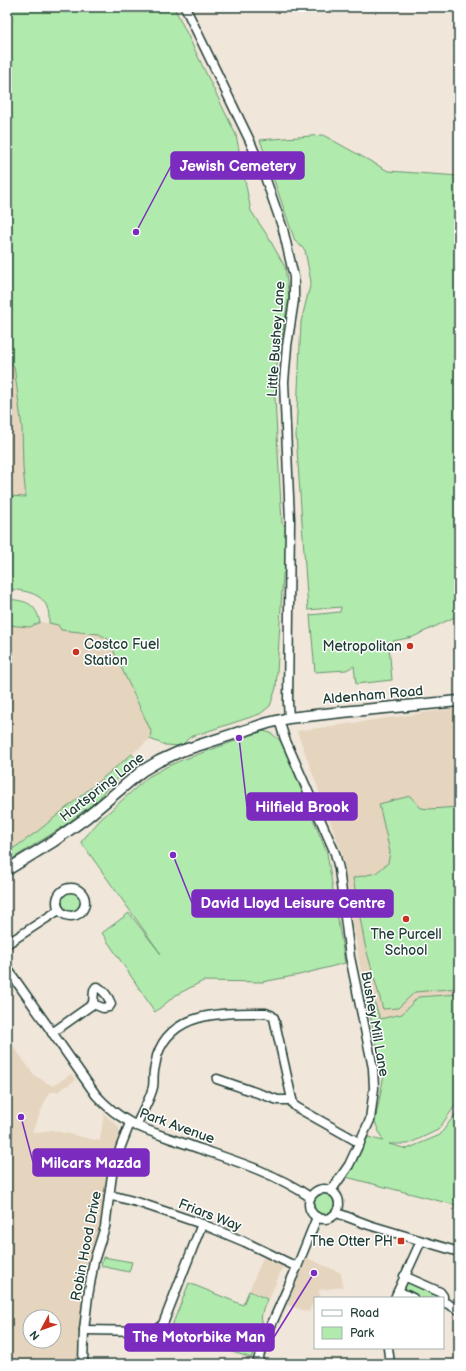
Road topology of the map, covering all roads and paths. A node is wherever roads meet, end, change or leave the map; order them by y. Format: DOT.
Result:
graph roads {
  1 [pos="185,7"];
  2 [pos="459,702"];
  3 [pos="284,719"];
  4 [pos="7,870"];
  5 [pos="59,910"];
  6 [pos="7,944"];
  7 [pos="7,968"];
  8 [pos="93,1004"];
  9 [pos="52,1033"];
  10 [pos="217,1079"];
  11 [pos="292,1100"];
  12 [pos="133,1125"];
  13 [pos="360,1143"];
  14 [pos="332,1191"];
  15 [pos="110,1196"];
  16 [pos="310,1197"];
  17 [pos="337,1213"];
  18 [pos="317,1218"];
  19 [pos="202,1224"];
  20 [pos="421,1241"];
  21 [pos="459,1252"];
  22 [pos="297,1267"];
  23 [pos="404,1276"];
  24 [pos="396,1294"];
  25 [pos="409,1297"];
  26 [pos="443,1297"];
  27 [pos="444,1303"];
  28 [pos="459,1310"];
  29 [pos="84,1330"];
  30 [pos="388,1349"];
  31 [pos="83,1364"];
  32 [pos="257,1364"];
  33 [pos="390,1364"];
  1 -- 3 [label="street, Little Bushey Lane"];
  2 -- 3 [label="main road, Aldenham Road"];
  3 -- 4 [label="main road, Hartspring Lane"];
  3 -- 13 [label="street, Bushey Mill Lane"];
  5 -- 6 [label="street"];
  7 -- 9 [label="street, Park Avenue"];
  8 -- 9 [label="street"];
  9 -- 12 [label="street, Park Avenue"];
  10 -- 11 [label="street"];
  11 -- 12 [label="street, Robin Hood Drive"];
  11 -- 13 [label="street"];
  12 -- 15 [label="street, Robin Hood Drive"];
  12 -- 16 [label="street, Park Avenue"];
  13 -- 14 [label="street, Bushey Mill Lane"];
  14 -- 16 [label="street"];
  14 -- 17 [label="street"];
  15 -- 19 [label="street, Friars Way"];
  15 -- 29 [label="street, Robin Hood Drive"];
  16 -- 18 [label="street"];
  17 -- 18 [label="street"];
  17 -- 20 [label="street"];
  18 -- 22 [label="street"];
  19 -- 22 [label="street, Friars Way"];
  19 -- 29 [label="street"];
  20 -- 21 [label="street"];
  20 -- 23 [label="street"];
  22 -- 32 [label="street"];
  23 -- 24 [label="street"];
  23 -- 26 [label="street"];
  24 -- 25 [label="street"];
  27 -- 28 [label="street"];
  29 -- 31 [label="street, Robin Hood Drive"];
  30 -- 33 [label="street"];
}
